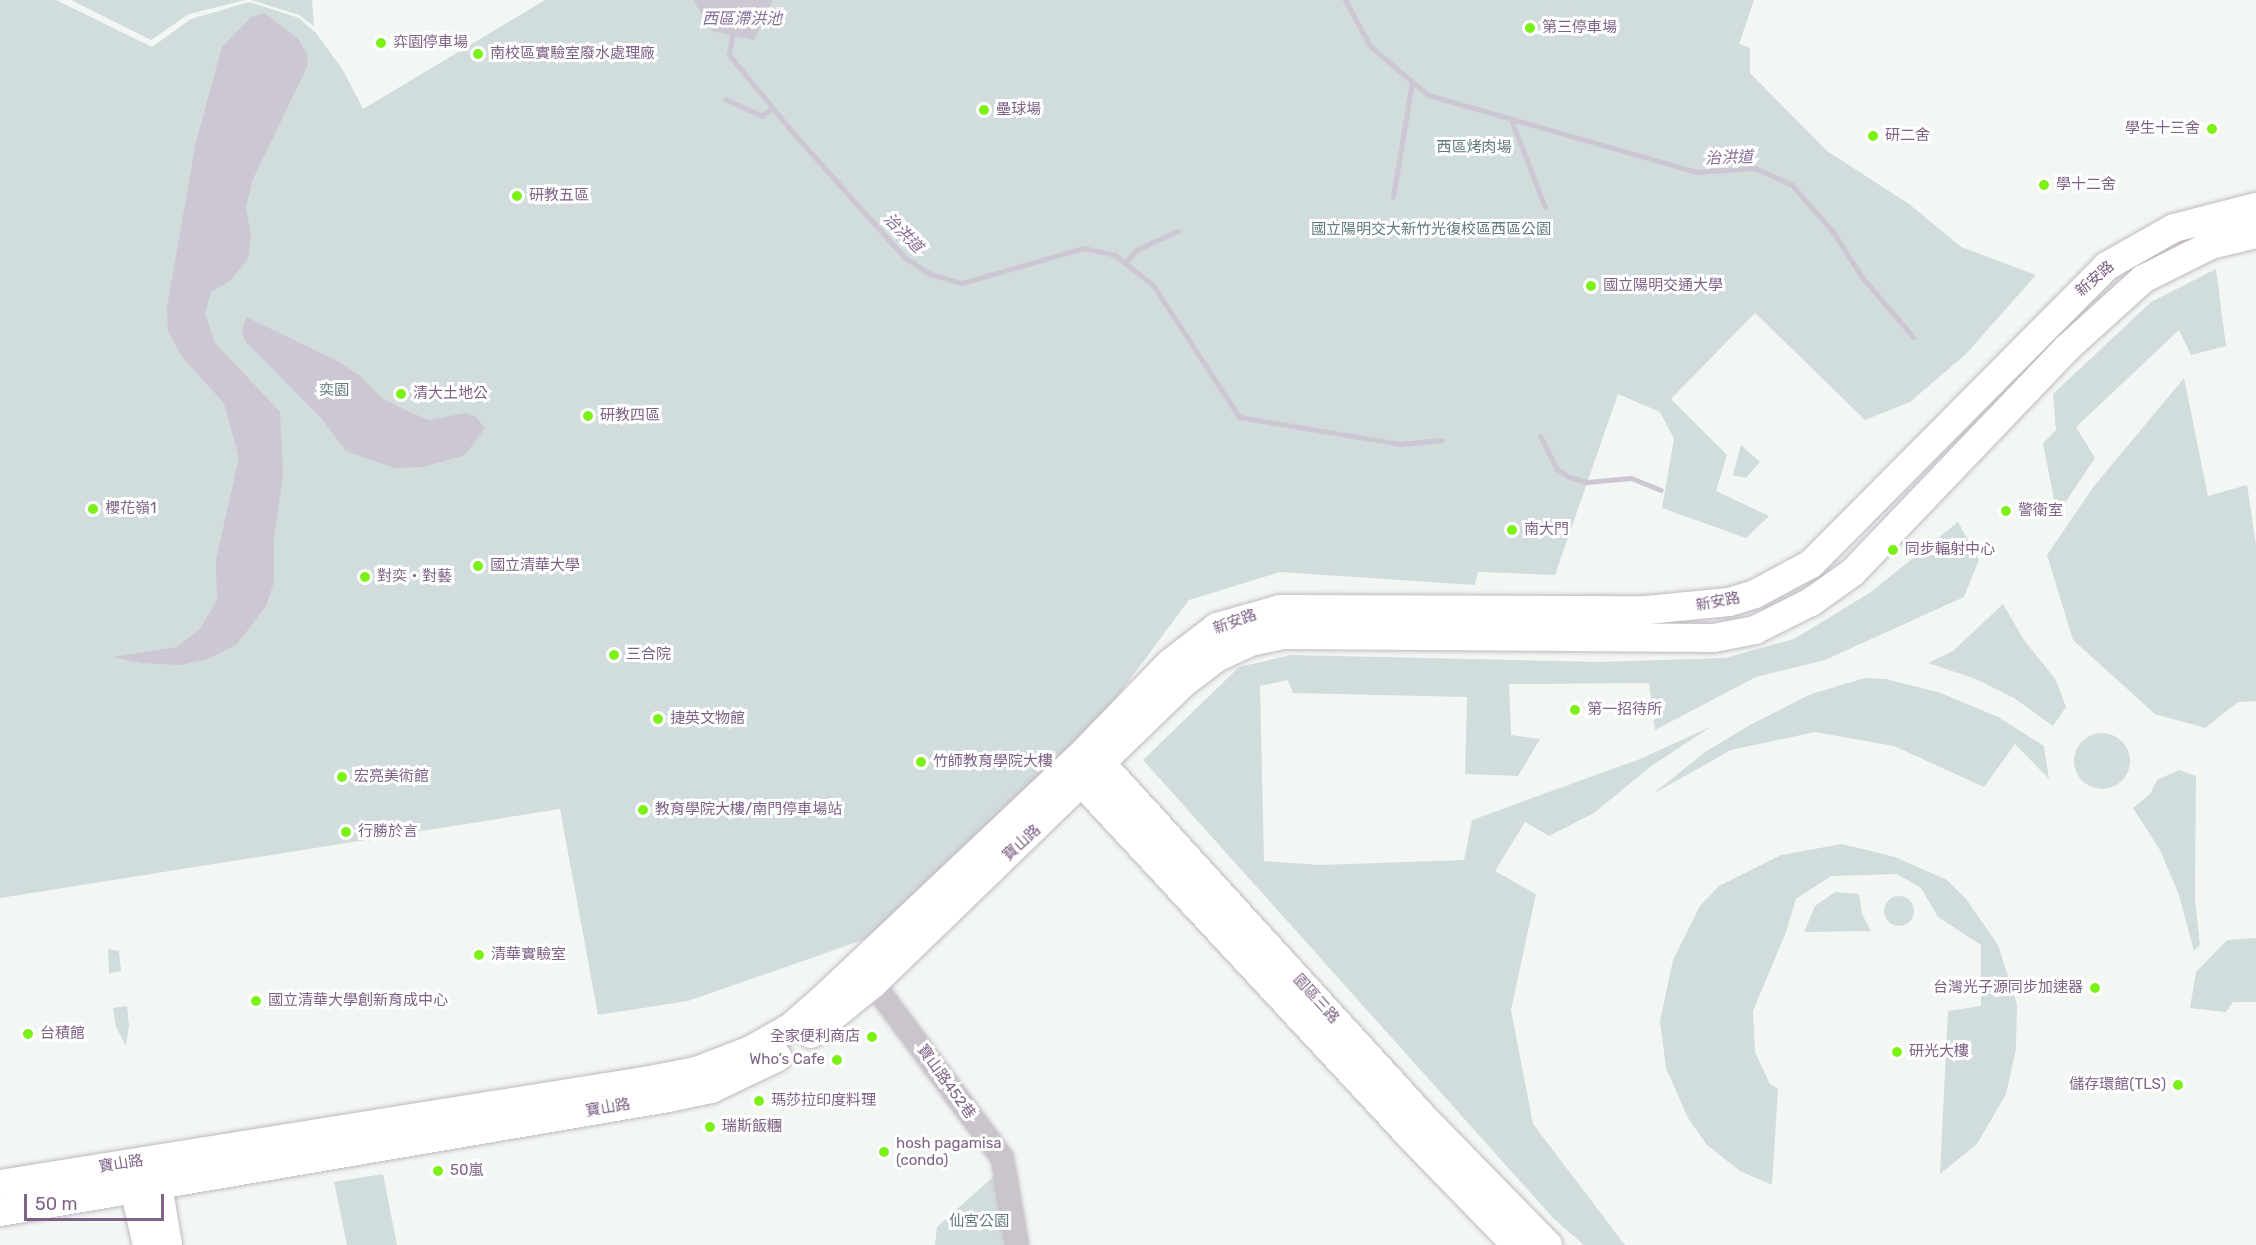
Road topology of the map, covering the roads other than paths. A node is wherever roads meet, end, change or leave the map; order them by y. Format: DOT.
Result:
graph roads {
  1 [pos="2256,207"];
  2 [pos="2256,234"];
  3 [pos="1085,766"];
  4 [pos="866,974"];
  5 [pos="144,1174"];
  6 [pos="0,1184"];
  7 [pos="0,1212"];
  8 [pos="147,1245"];
  9 [pos="168,1245"];
  10 [pos="1017,1245"];
  11 [pos="1516,1245"];
  12 [pos="1548,1245"];
  1 -- 3 [label="street, 新安路"];
  2 -- 3 [label="street, 新安路"];
  3 -- 4 [label="street, 寶山路"];
  3 -- 11 [label="street, 園區三路"];
  3 -- 12 [label="street, 園區三路"];
  4 -- 5 [label="street, 寶山路"];
  4 -- 10 [label="street, 寶山路452巷"];
  5 -- 6 [label="street, 寶山路"];
  5 -- 7 [label="street, 寶山路"];
  5 -- 8 [label="street"];
  5 -- 9 [label="street"];
}
